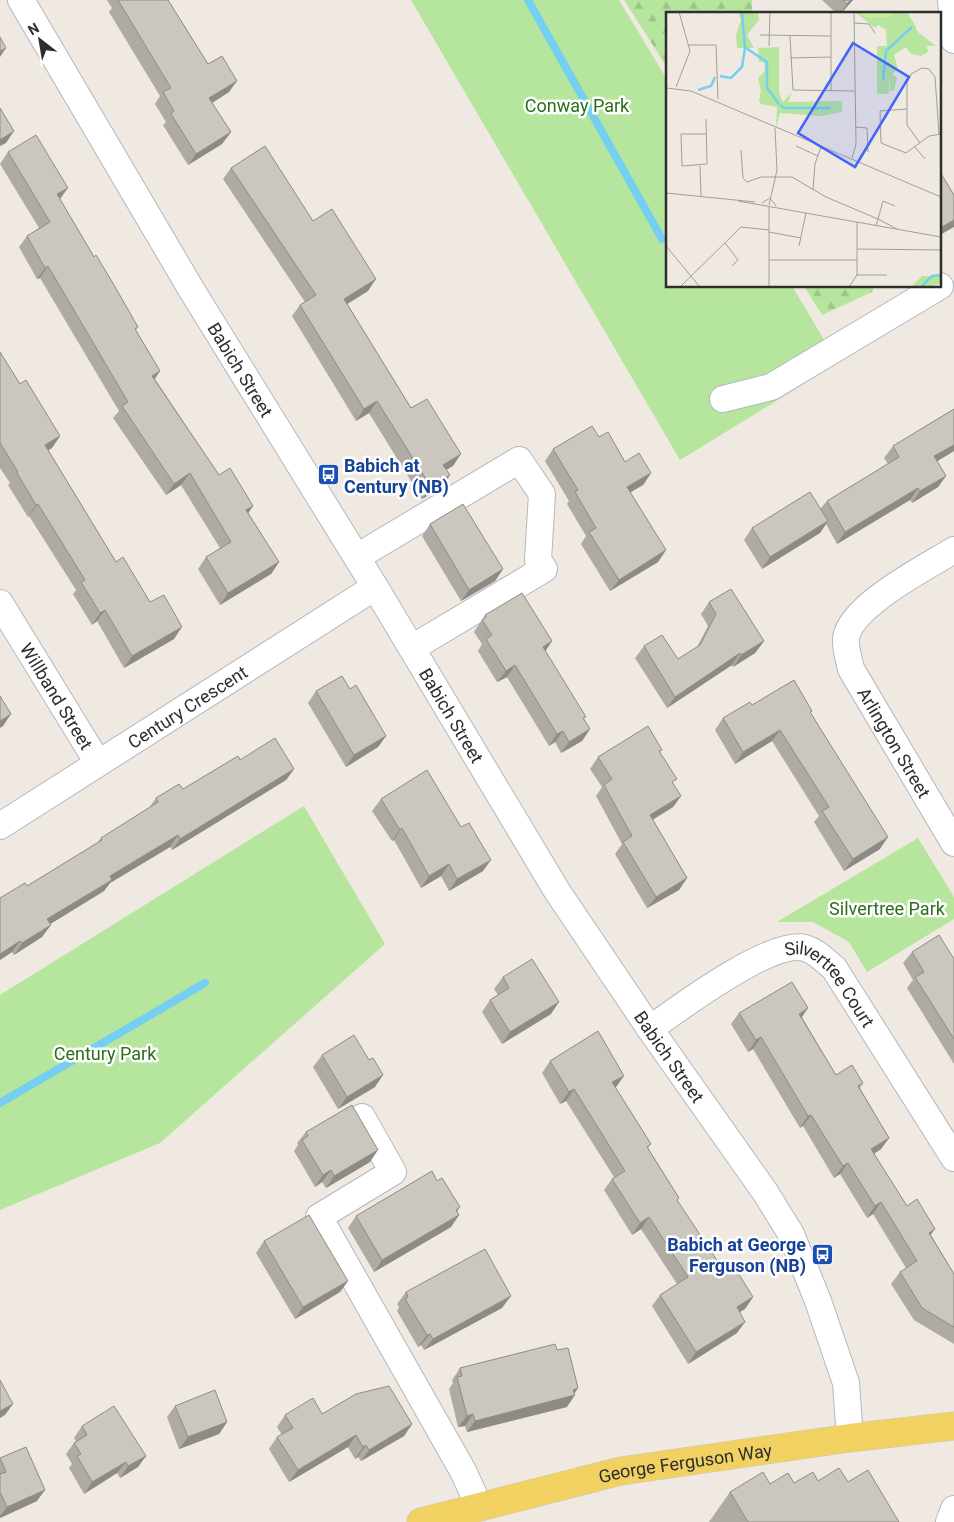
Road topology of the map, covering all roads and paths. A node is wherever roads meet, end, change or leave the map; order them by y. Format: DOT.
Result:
graph roads {
  1 [pos="21,0"];
  2 [pos="951,0"];
  3 [pos="954,40"];
  4 [pos="954,278"];
  5 [pos="942,285"];
  6 [pos="937,288"];
  7 [pos="723,399"];
  8 [pos="954,550"];
  9 [pos="357,557"];
  10 [pos="375,587"];
  11 [pos="0,603"];
  12 [pos="412,648"];
  13 [pos="98,763"];
  14 [pos="0,826"];
  15 [pos="954,843"];
  16 [pos="650,1029"];
  17 [pos="362,1117"];
  18 [pos="954,1158"];
  19 [pos="954,1426"];
  20 [pos="850,1438"];
  21 [pos="479,1506"];
  22 [pos="954,1509"];
  23 [pos="421,1522"];
  24 [pos="949,1522"];
  1 -- 9 [label="street, Babich Street"];
  2 -- 3 [label="street"];
  4 -- 5 [label="street"];
  6 -- 7 [label="street"];
  8 -- 15 [label="street, Arlington Street"];
  9 -- 10 [label="street, Babich Street"];
  9 -- 12 [label="street"];
  10 -- 12 [label="street, Babich Street"];
  10 -- 13 [label="street, Century Crescent"];
  11 -- 13 [label="street, Willband Street"];
  12 -- 16 [label="street, Babich Street"];
  13 -- 14 [label="street, Century Crescent"];
  16 -- 18 [label="street, Silvertree Court"];
  16 -- 20 [label="street, Babich Street"];
  17 -- 21 [label="street"];
  19 -- 20 [label="main road, George Ferguson Way"];
  20 -- 21 [label="main road, George Ferguson Way"];
  21 -- 23 [label="main road, George Ferguson Way"];
  22 -- 24 [label="street"];
}
